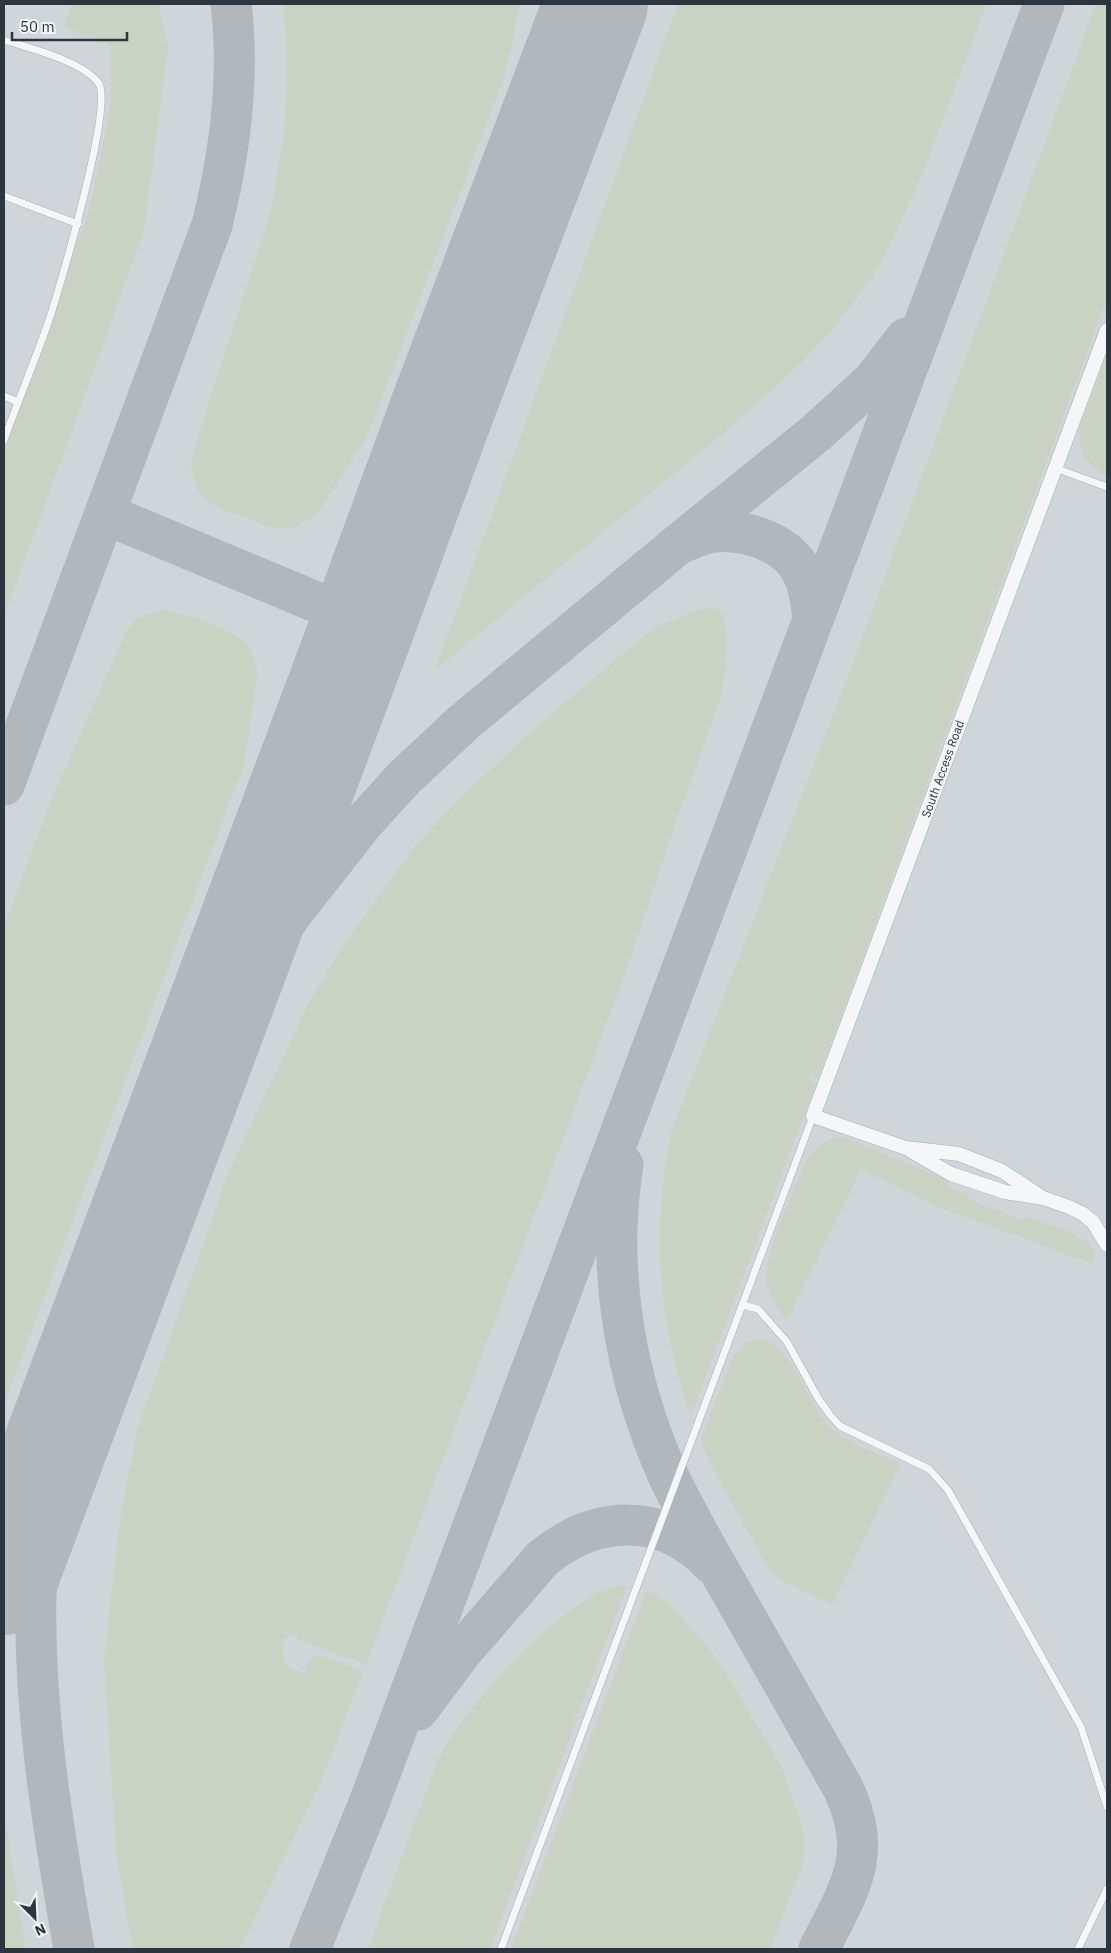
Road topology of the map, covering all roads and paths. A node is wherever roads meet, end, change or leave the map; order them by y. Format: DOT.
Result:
graph roads {
  1 [pos="4,40"];
  2 [pos="4,196"];
  3 [pos="78,224"];
  4 [pos="1107,330"];
  5 [pos="4,396"];
  6 [pos="18,402"];
  7 [pos="4,440"];
  8 [pos="1055,468"];
  9 [pos="1107,487"];
  10 [pos="813,1116"];
  11 [pos="906,1148"];
  12 [pos="1043,1198"];
  13 [pos="1107,1244"];
  14 [pos="743,1305"];
  15 [pos="1107,1807"];
  16 [pos="1107,1889"];
  17 [pos="501,1949"];
  18 [pos="1078,1949"];
  1 -- 3 [label="lane"];
  2 -- 3 [label="lane"];
  3 -- 6 [label="lane"];
  4 -- 8 [label="street, South Access Road"];
  5 -- 6 [label="lane"];
  6 -- 7 [label="lane"];
  8 -- 9 [label="lane"];
  8 -- 10 [label="street, South Access Road"];
  10 -- 11 [label="street"];
  10 -- 14 [label="lane"];
  11 -- 12 [label="street"];
  11 -- 12 [label="street"];
  12 -- 13 [label="street"];
  14 -- 15 [label="lane"];
  14 -- 17 [label="lane"];
  16 -- 18 [label="lane"];
}
